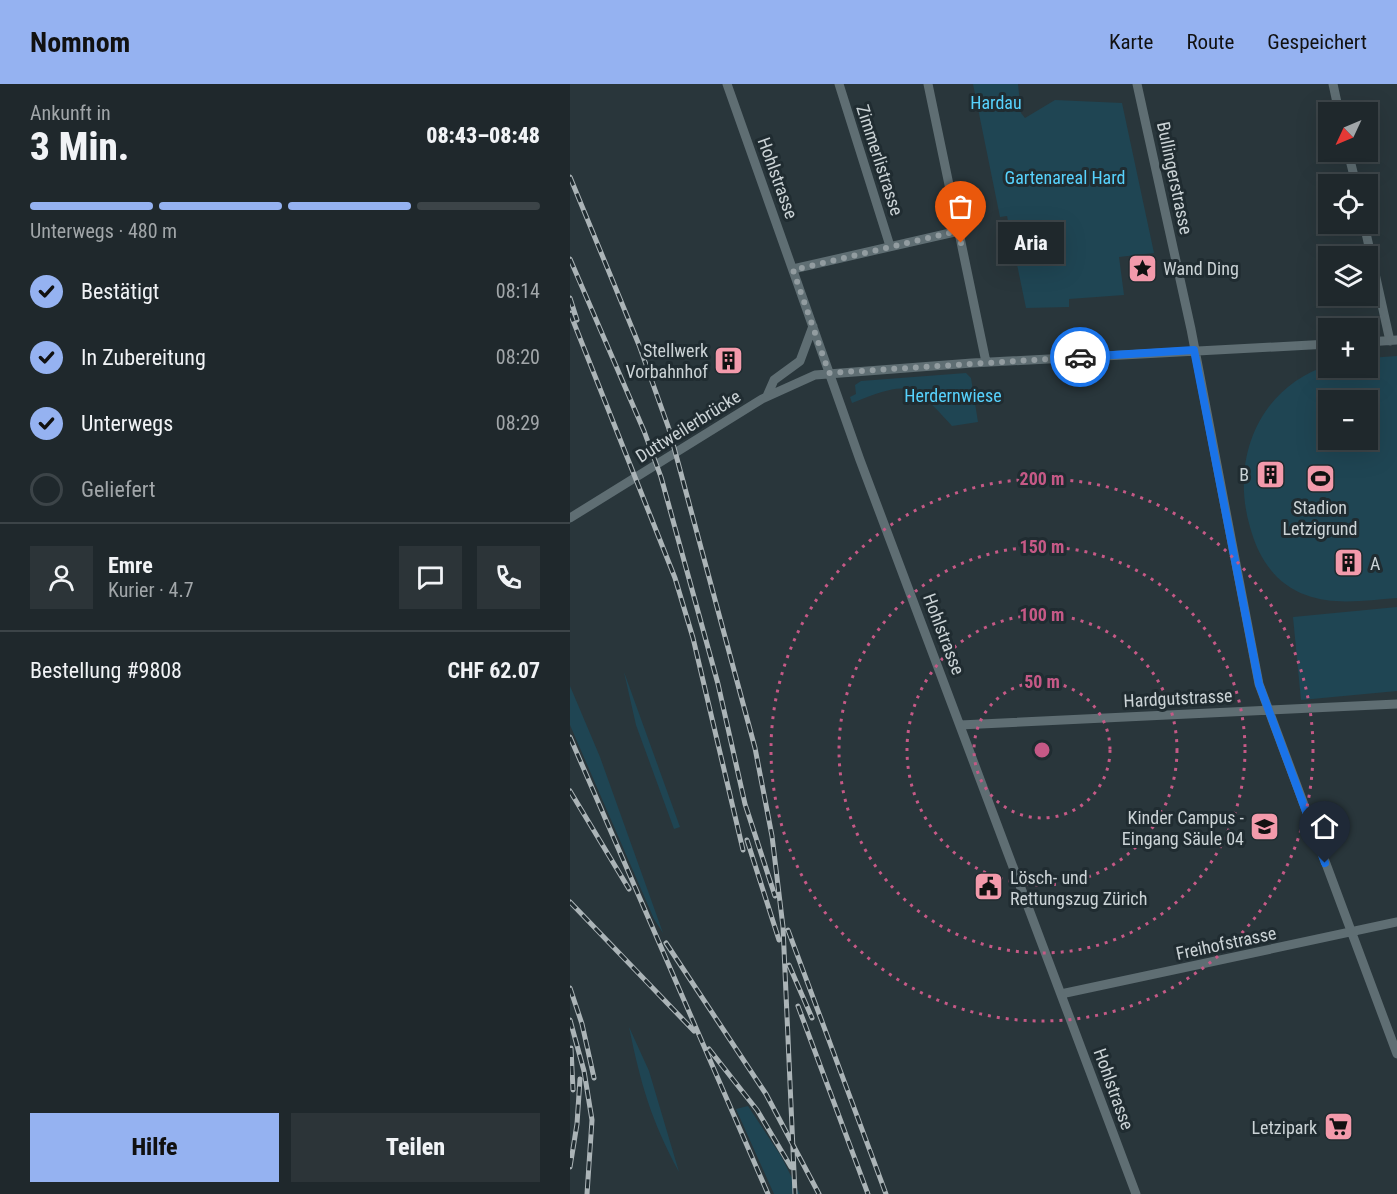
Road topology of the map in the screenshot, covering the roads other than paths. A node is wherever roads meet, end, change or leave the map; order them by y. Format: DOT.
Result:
graph roads {
  1 [pos="727,84"];
  2 [pos="839,84"];
  3 [pos="928,84"];
  4 [pos="1137,84"];
  5 [pos="1333,84"];
  6 [pos="1338,102"];
  7 [pos="958,231"];
  8 [pos="1367,234"];
  9 [pos="890,246"];
  10 [pos="793,270"];
  11 [pos="813,326"];
  12 [pos="1394,340"];
  13 [pos="1378,341"];
  14 [pos="1318,344"];
  15 [pos="1194,350"];
  16 [pos="986,362"];
  17 [pos="829,373"];
  18 [pos="764,398"];
  19 [pos="570,518"];
  20 [pos="1397,704"];
  21 [pos="1268,711"];
  22 [pos="960,725"];
  23 [pos="1397,922"];
  24 [pos="1351,932"];
  25 [pos="1061,994"];
  26 [pos="1397,1054"];
  27 [pos="1136,1194"];
  1 -- 10 [label="street, Hohlstrasse"];
  2 -- 9 [label="street, Zimmerlistrasse"];
  3 -- 7 [label="street"];
  4 -- 15 [label="street, Bullingerstrasse"];
  5 -- 6 [label="street"];
  7 -- 9 [label="street"];
  7 -- 16 [label="street"];
  8 -- 12 [label="street"];
  9 -- 10 [label="street"];
  10 -- 11 [label="street, Hohlstrasse"];
  11 -- 17 [label="street, Hohlstrasse"];
  11 -- 18 [label="street"];
  12 -- 13 [label="street"];
  14 -- 15 [label="street, Duttweilerbrücke"];
  15 -- 16 [label="street, Duttweilerbrücke"];
  15 -- 21 [label="street, Bullingerstrasse"];
  16 -- 17 [label="street, Duttweilerbrücke"];
  17 -- 18 [label="street, Duttweilerbrücke"];
  17 -- 22 [label="street, Hohlstrasse"];
  18 -- 19 [label="street, Duttweilerbrücke"];
  20 -- 21 [label="street, Hardgutstrasse"];
  21 -- 22 [label="street, Hardgutstrasse"];
  21 -- 24 [label="street, Bullingerstrasse"];
  22 -- 25 [label="street, Hohlstrasse"];
  23 -- 24 [label="street, Freihofstrasse"];
  24 -- 25 [label="street, Freihofstrasse"];
  24 -- 26 [label="street, Bullingerstrasse"];
  25 -- 27 [label="street, Hohlstrasse"];
}
